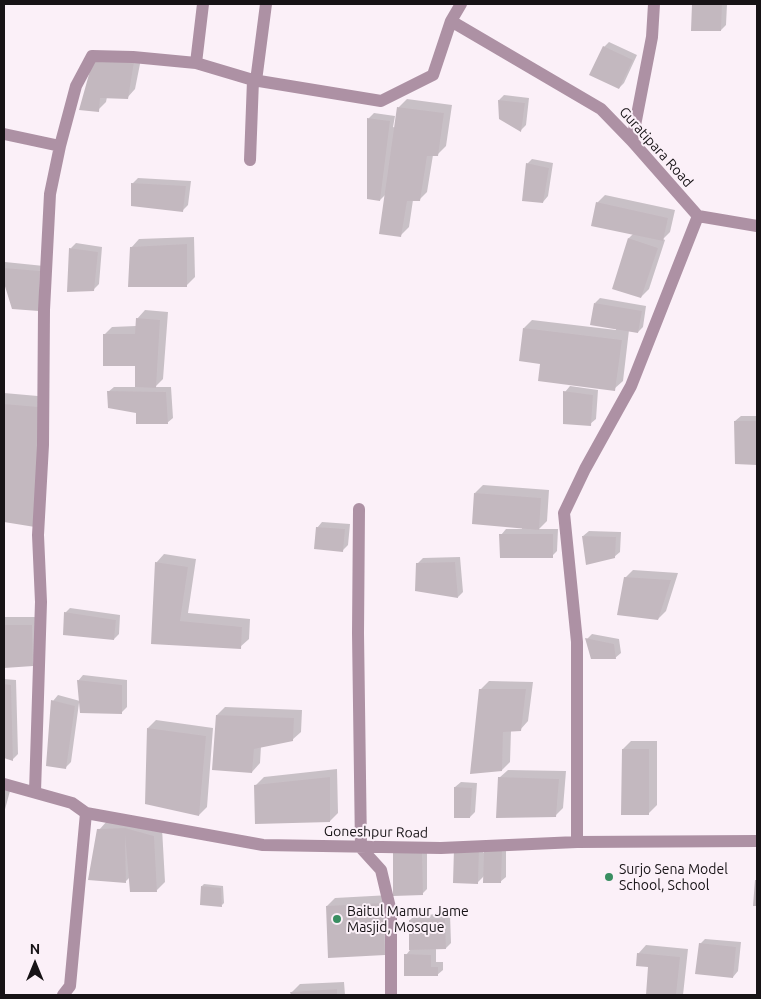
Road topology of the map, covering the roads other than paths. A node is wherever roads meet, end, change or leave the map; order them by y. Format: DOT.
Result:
graph roads {
  1 [pos="203,4"];
  2 [pos="266,4"];
  3 [pos="461,4"];
  4 [pos="654,4"];
  5 [pos="451,21"];
  6 [pos="196,63"];
  7 [pos="254,81"];
  8 [pos="4,134"];
  9 [pos="632,140"];
  10 [pos="60,146"];
  11 [pos="250,160"];
  12 [pos="698,216"];
  13 [pos="757,226"];
  14 [pos="359,509"];
  15 [pos="4,784"];
  16 [pos="34,792"];
  17 [pos="86,813"];
  18 [pos="757,841"];
  19 [pos="577,842"];
  20 [pos="361,848"];
  21 [pos="63,995"];
  22 [pos="392,995"];
  1 -- 6 [label="street"];
  2 -- 7 [label="street"];
  3 -- 5 [label="street"];
  4 -- 9 [label="street"];
  5 -- 7 [label="street"];
  5 -- 9 [label="street, Guratipara Road"];
  6 -- 7 [label="street"];
  6 -- 10 [label="street"];
  7 -- 11 [label="street"];
  8 -- 10 [label="street"];
  9 -- 12 [label="street, Guratipara Road"];
  10 -- 16 [label="street"];
  12 -- 13 [label="street"];
  12 -- 19 [label="street"];
  14 -- 20 [label="street"];
  15 -- 16 [label="street, Goneshpur Road"];
  16 -- 17 [label="street, Goneshpur Road"];
  17 -- 20 [label="street, Goneshpur Road"];
  17 -- 21 [label="street"];
  18 -- 19 [label="street, Goneshpur Road"];
  19 -- 20 [label="street, Goneshpur Road"];
  20 -- 22 [label="street"];
}
